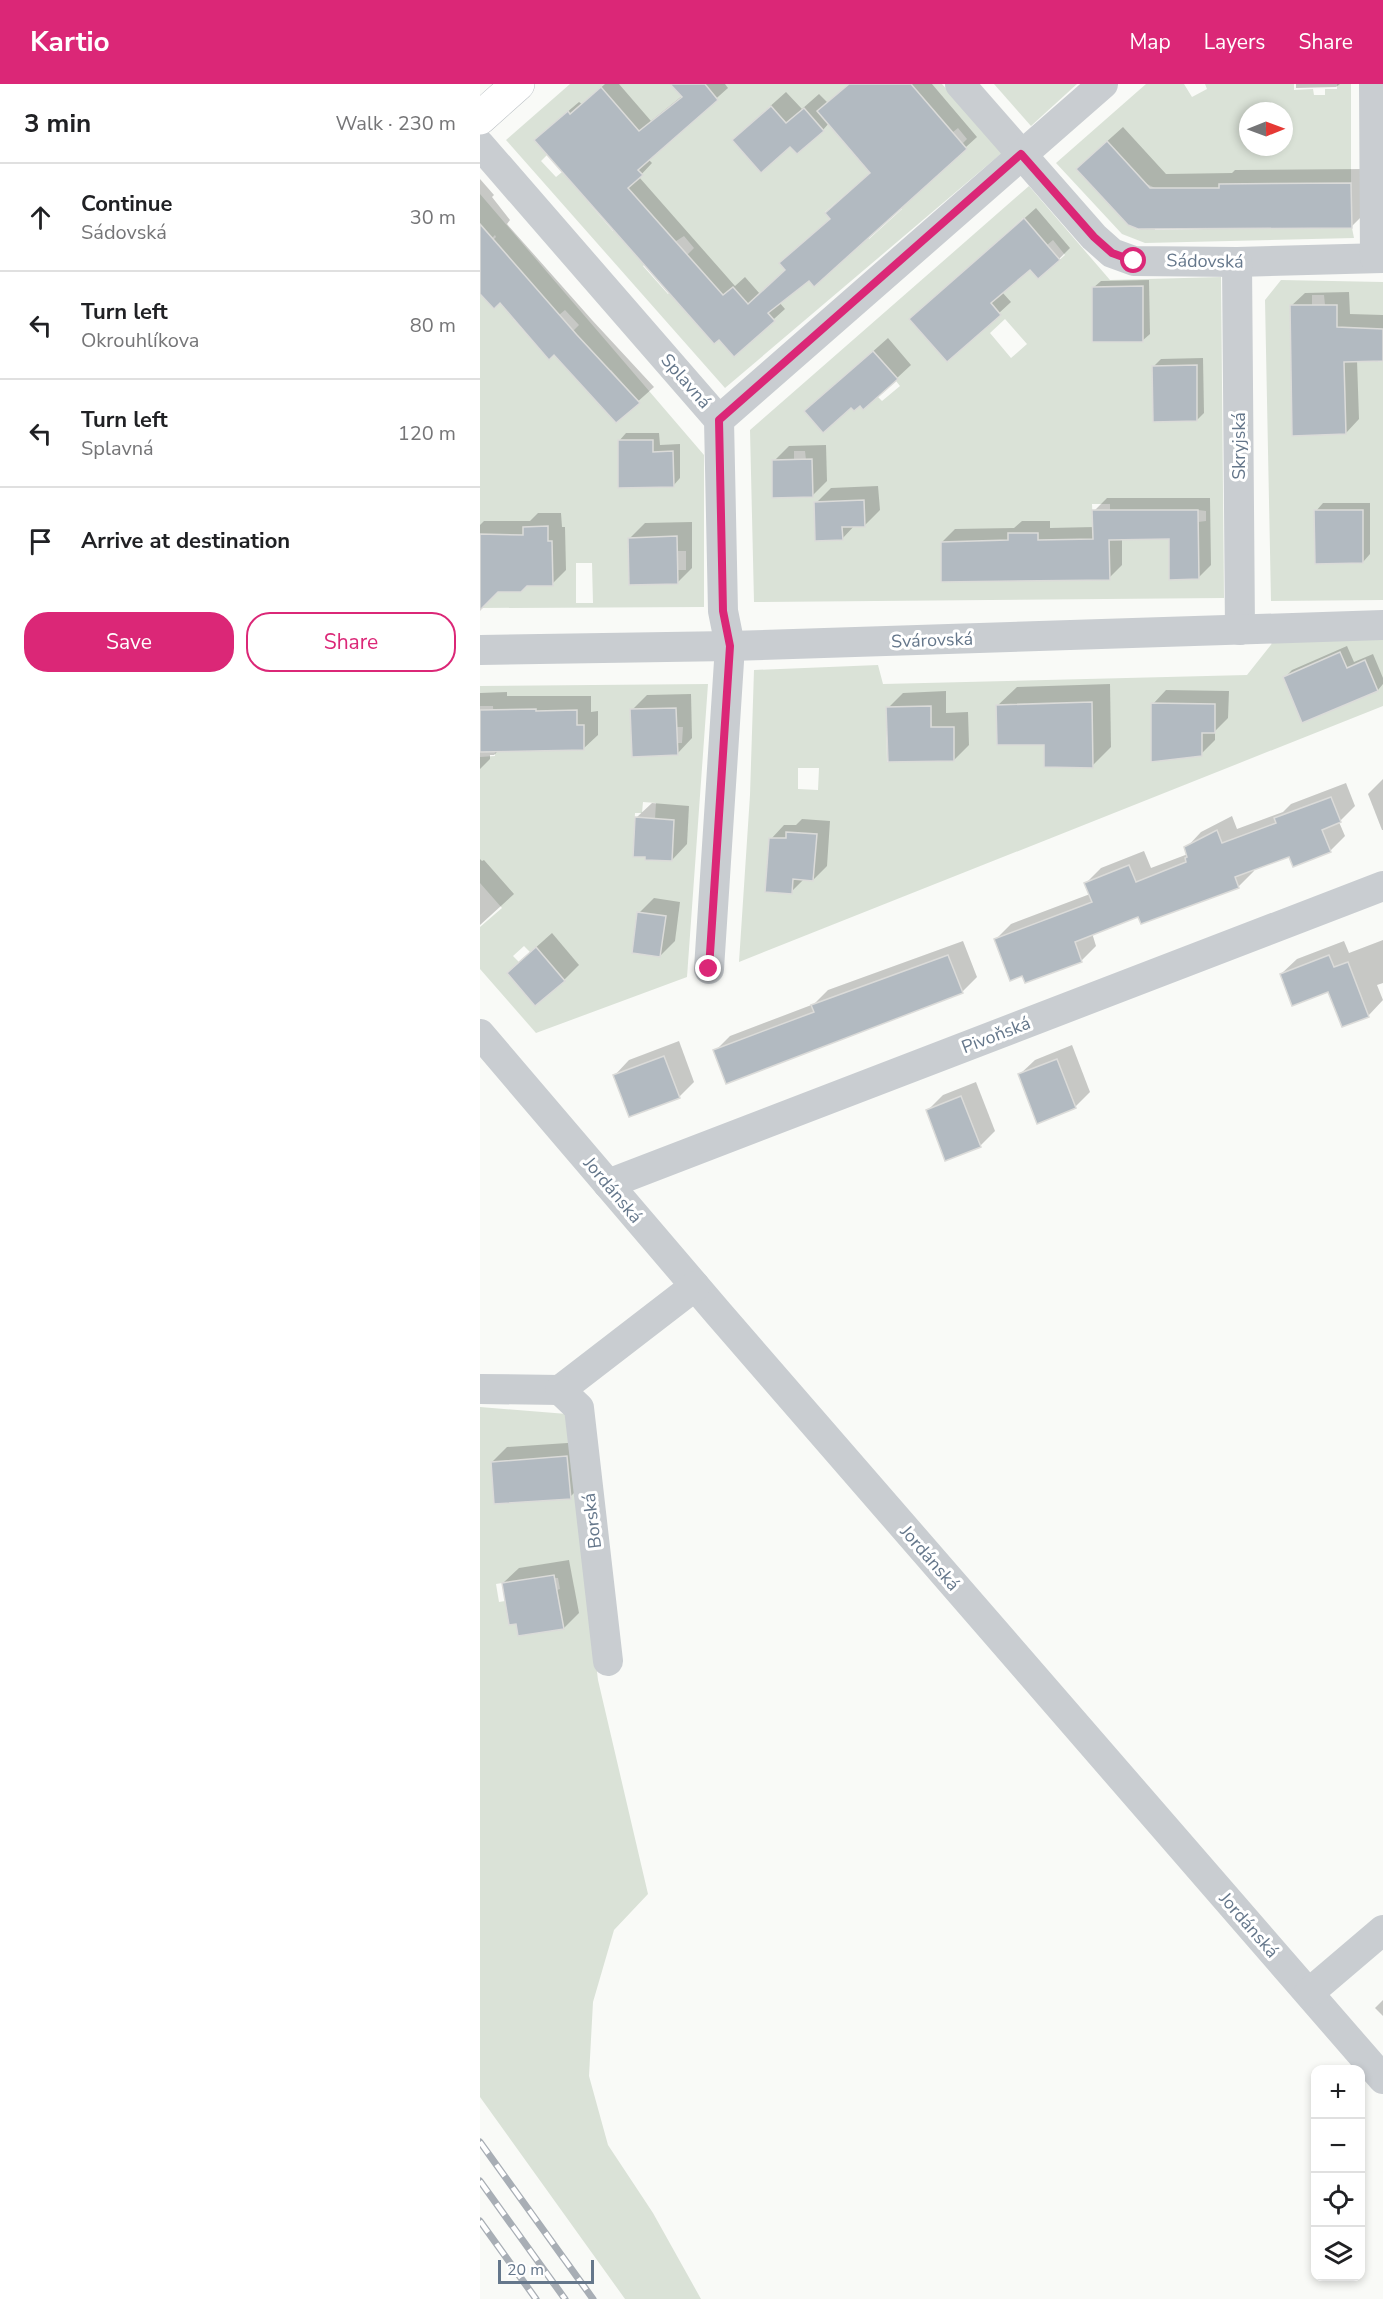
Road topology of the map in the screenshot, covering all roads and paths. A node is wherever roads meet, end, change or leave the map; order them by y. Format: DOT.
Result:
graph roads {
  1 [pos="518,84"];
  2 [pos="960,84"];
  3 [pos="1103,84"];
  4 [pos="1374,84"];
  5 [pos="480,118"];
  6 [pos="480,145"];
  7 [pos="1021,154"];
  8 [pos="1379,258"];
  9 [pos="1238,262"];
  10 [pos="719,420"];
  11 [pos="1383,625"];
  12 [pos="1240,630"];
  13 [pos="730,646"];
  14 [pos="480,650"];
  15 [pos="1383,886"];
  16 [pos="709,969"];
  17 [pos="480,1034"];
  18 [pos="608,1184"];
  19 [pos="695,1286"];
  20 [pos="480,1389"];
  21 [pos="560,1390"];
  22 [pos="608,1661"];
  23 [pos="1383,1930"];
  24 [pos="1309,1993"];
  25 [pos="1383,2079"];
  1 -- 5 [label="street"];
  2 -- 7 [label="street, Sádovská"];
  3 -- 7 [label="street"];
  4 -- 8 [label="street"];
  6 -- 10 [label="street, Splavná"];
  7 -- 9 [label="street, Sádovská"];
  7 -- 10 [label="street"];
  8 -- 9 [label="street, Sádovská"];
  9 -- 12 [label="street, Skryjská"];
  10 -- 13 [label="street, Splavná"];
  11 -- 12 [label="street, Svárovská"];
  12 -- 13 [label="street, Svárovská"];
  13 -- 14 [label="street, Svárovská"];
  13 -- 16 [label="street, Splavná"];
  15 -- 18 [label="street, Pivoňská"];
  17 -- 18 [label="street, Jordánská"];
  18 -- 19 [label="street, Jordánská"];
  19 -- 21 [label="street"];
  19 -- 24 [label="street, Jordánská"];
  20 -- 21 [label="street"];
  21 -- 22 [label="street, Borská"];
  23 -- 24 [label="street"];
  24 -- 25 [label="street, Jordánská"];
}
